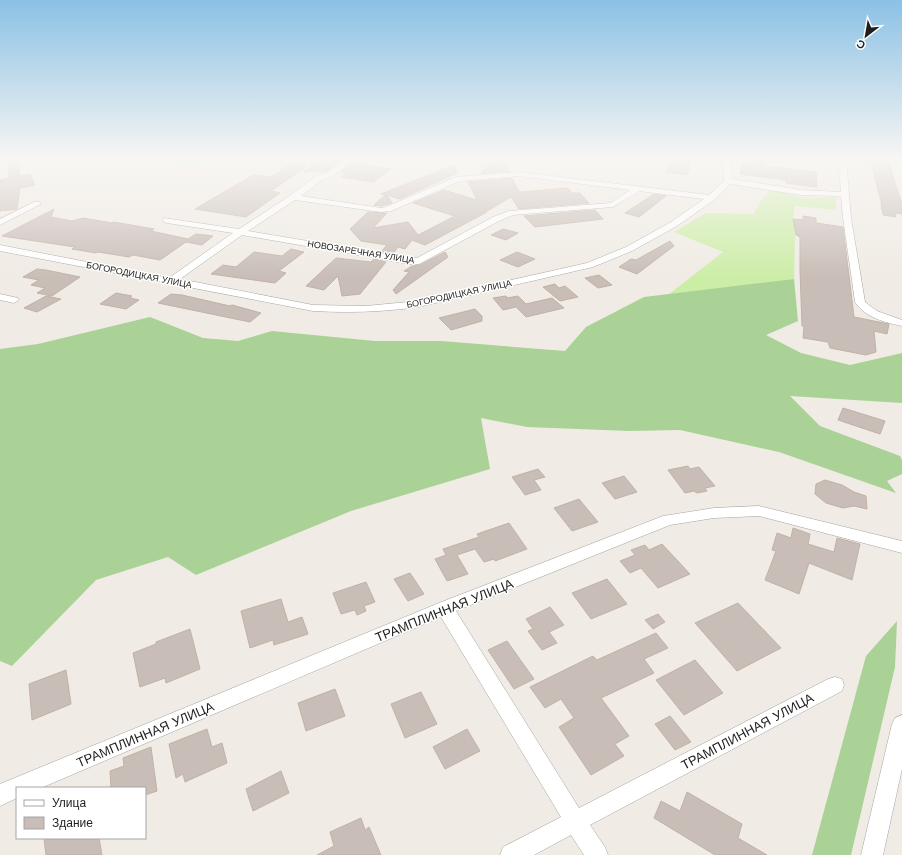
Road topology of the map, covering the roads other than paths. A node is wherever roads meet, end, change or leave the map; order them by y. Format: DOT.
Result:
graph roads {
  1 [pos="293,198"];
  2 [pos="300,198"];
  3 [pos="414,198"];
  4 [pos="624,198"];
  5 [pos="711,198"];
  6 [pos="846,198"];
  7 [pos="37,204"];
  8 [pos="167,220"];
  9 [pos="0,222"];
  10 [pos="239,233"];
  11 [pos="0,248"];
  12 [pos="171,281"];
  13 [pos="0,298"];
  14 [pos="14,300"];
  15 [pos="902,323"];
  16 [pos="902,547"];
  17 [pos="445,608"];
  18 [pos="835,685"];
  19 [pos="902,724"];
  20 [pos="19,787"];
  21 [pos="16,788"];
  22 [pos="0,795"];
  23 [pos="575,821"];
  24 [pos="511,855"];
  25 [pos="597,855"];
  26 [pos="872,855"];
  1 -- 10 [label="street"];
  2 -- 3 [label="street"];
  4 -- 10 [label="street, НОВОЗАРЕЧНАЯ УЛИЦА"];
  5 -- 12 [label="street, БОГОРОДИЦКАЯ УЛИЦА"];
  6 -- 15 [label="street"];
  7 -- 9 [label="street"];
  8 -- 10 [label="street, НОВОЗАРЕЧНАЯ УЛИЦА"];
  10 -- 12 [label="street"];
  11 -- 12 [label="street, БОГОРОДИЦКАЯ УЛИЦА"];
  13 -- 14 [label="street"];
  16 -- 17 [label="street, ТРАМПЛИННАЯ УЛИЦА"];
  17 -- 20 [label="street, ТРАМПЛИННАЯ УЛИЦА"];
  17 -- 23 [label="street"];
  18 -- 23 [label="street, ТРАМПЛИННАЯ УЛИЦА"];
  19 -- 26 [label="street"];
  21 -- 22 [label="street, ТРАМПЛИННАЯ УЛИЦА"];
  23 -- 24 [label="street, ТРАМПЛИННАЯ УЛИЦА"];
  23 -- 25 [label="street"];
}
